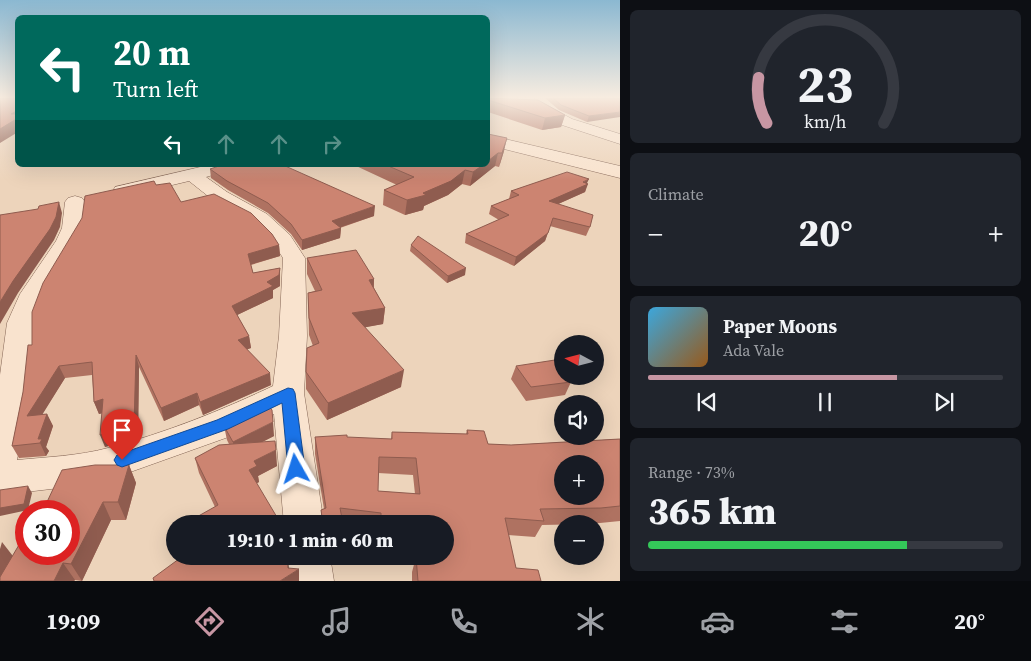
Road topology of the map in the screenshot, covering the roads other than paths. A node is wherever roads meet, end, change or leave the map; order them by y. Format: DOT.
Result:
graph roads {
  1 [pos="577,125"];
  2 [pos="620,139"];
  3 [pos="490,140"];
  4 [pos="221,167"];
  5 [pos="620,172"];
  6 [pos="192,176"];
  7 [pos="288,393"];
  8 [pos="0,457"];
  9 [pos="0,478"];
  10 [pos="303,515"];
  11 [pos="310,565"];
  12 [pos="312,581"];
  1 -- 2 [label="street"];
  3 -- 5 [label="street"];
  4 -- 6 [label="street"];
  6 -- 7 [label="street"];
  6 -- 8 [label="street"];
  7 -- 9 [label="street"];
  7 -- 10 [label="street"];
  11 -- 12 [label="street"];
}
